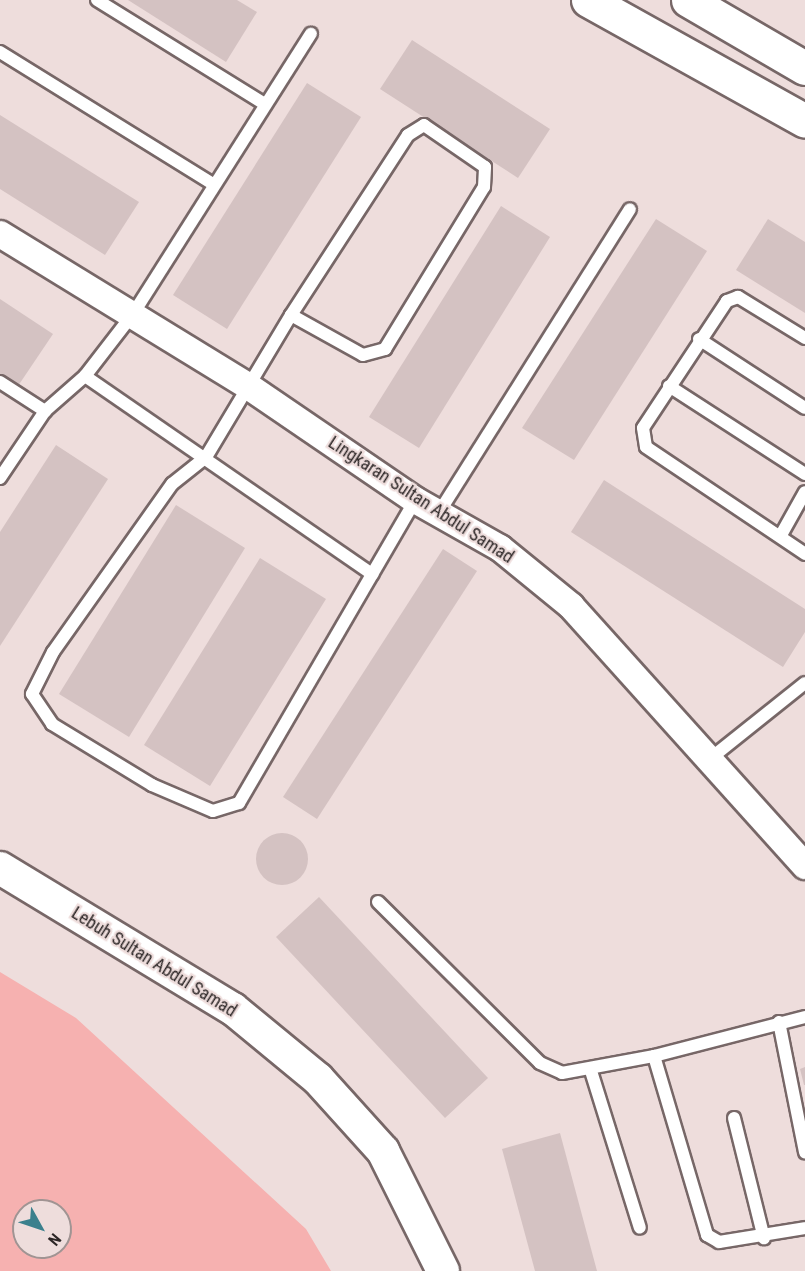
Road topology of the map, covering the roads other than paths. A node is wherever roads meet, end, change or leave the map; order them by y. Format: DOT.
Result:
graph roads {
  1 [pos="97,0"];
  2 [pos="588,0"];
  3 [pos="688,0"];
  4 [pos="311,34"];
  5 [pos="0,52"];
  6 [pos="805,68"];
  7 [pos="265,104"];
  8 [pos="805,121"];
  9 [pos="213,184"];
  10 [pos="630,209"];
  11 [pos="0,234"];
  12 [pos="133,314"];
  13 [pos="291,315"];
  14 [pos="805,338"];
  15 [pos="699,339"];
  16 [pos="85,376"];
  17 [pos="0,382"];
  18 [pos="249,386"];
  19 [pos="669,386"];
  20 [pos="805,408"];
  21 [pos="45,411"];
  22 [pos="206,457"];
  23 [pos="805,474"];
  24 [pos="0,478"];
  25 [pos="805,492"];
  26 [pos="415,500"];
  27 [pos="438,514"];
  28 [pos="781,535"];
  29 [pos="805,554"];
  30 [pos="372,574"];
  31 [pos="805,683"];
  32 [pos="711,758"];
  33 [pos="805,866"];
  34 [pos="0,868"];
  35 [pos="378,902"];
  36 [pos="805,1017"];
  37 [pos="779,1022"];
  38 [pos="654,1056"];
  39 [pos="591,1071"];
  40 [pos="734,1118"];
  41 [pos="805,1152"];
  42 [pos="640,1228"];
  43 [pos="805,1228"];
  44 [pos="764,1238"];
  45 [pos="443,1271"];
  1 -- 7 [label="lane"];
  2 -- 8 [label="highway"];
  3 -- 6 [label="highway"];
  4 -- 7 [label="lane"];
  5 -- 9 [label="lane"];
  7 -- 9 [label="lane"];
  9 -- 12 [label="lane"];
  10 -- 27 [label="lane"];
  11 -- 12 [label="street, Lingkaran Sultan Abdul Samad"];
  12 -- 16 [label="lane"];
  12 -- 18 [label="street, Lingkaran Sultan Abdul Samad"];
  13 -- 13 [label="lane"];
  13 -- 18 [label="lane"];
  14 -- 15 [label="lane"];
  15 -- 19 [label="lane"];
  15 -- 20 [label="lane"];
  16 -- 21 [label="lane"];
  16 -- 22 [label="lane"];
  17 -- 21 [label="lane"];
  18 -- 22 [label="lane"];
  18 -- 26 [label="street, Lingkaran Sultan Abdul Samad"];
  19 -- 23 [label="lane"];
  19 -- 28 [label="lane"];
  21 -- 24 [label="lane"];
  22 -- 30 [label="lane"];
  22 -- 30 [label="lane"];
  25 -- 28 [label="lane"];
  26 -- 27 [label="street, Lingkaran Sultan Abdul Samad"];
  26 -- 30 [label="lane"];
  27 -- 32 [label="street, Lingkaran Sultan Abdul Samad"];
  28 -- 29 [label="lane"];
  31 -- 32 [label="lane"];
  32 -- 33 [label="street, Lingkaran Sultan Abdul Samad"];
  34 -- 45 [label="street, Lebuh Sultan Abdul Samad"];
  35 -- 39 [label="lane"];
  36 -- 37 [label="lane"];
  37 -- 38 [label="lane"];
  37 -- 41 [label="lane"];
  38 -- 39 [label="lane"];
  38 -- 44 [label="lane"];
  39 -- 42 [label="lane"];
  40 -- 44 [label="lane"];
  43 -- 44 [label="lane"];
}
